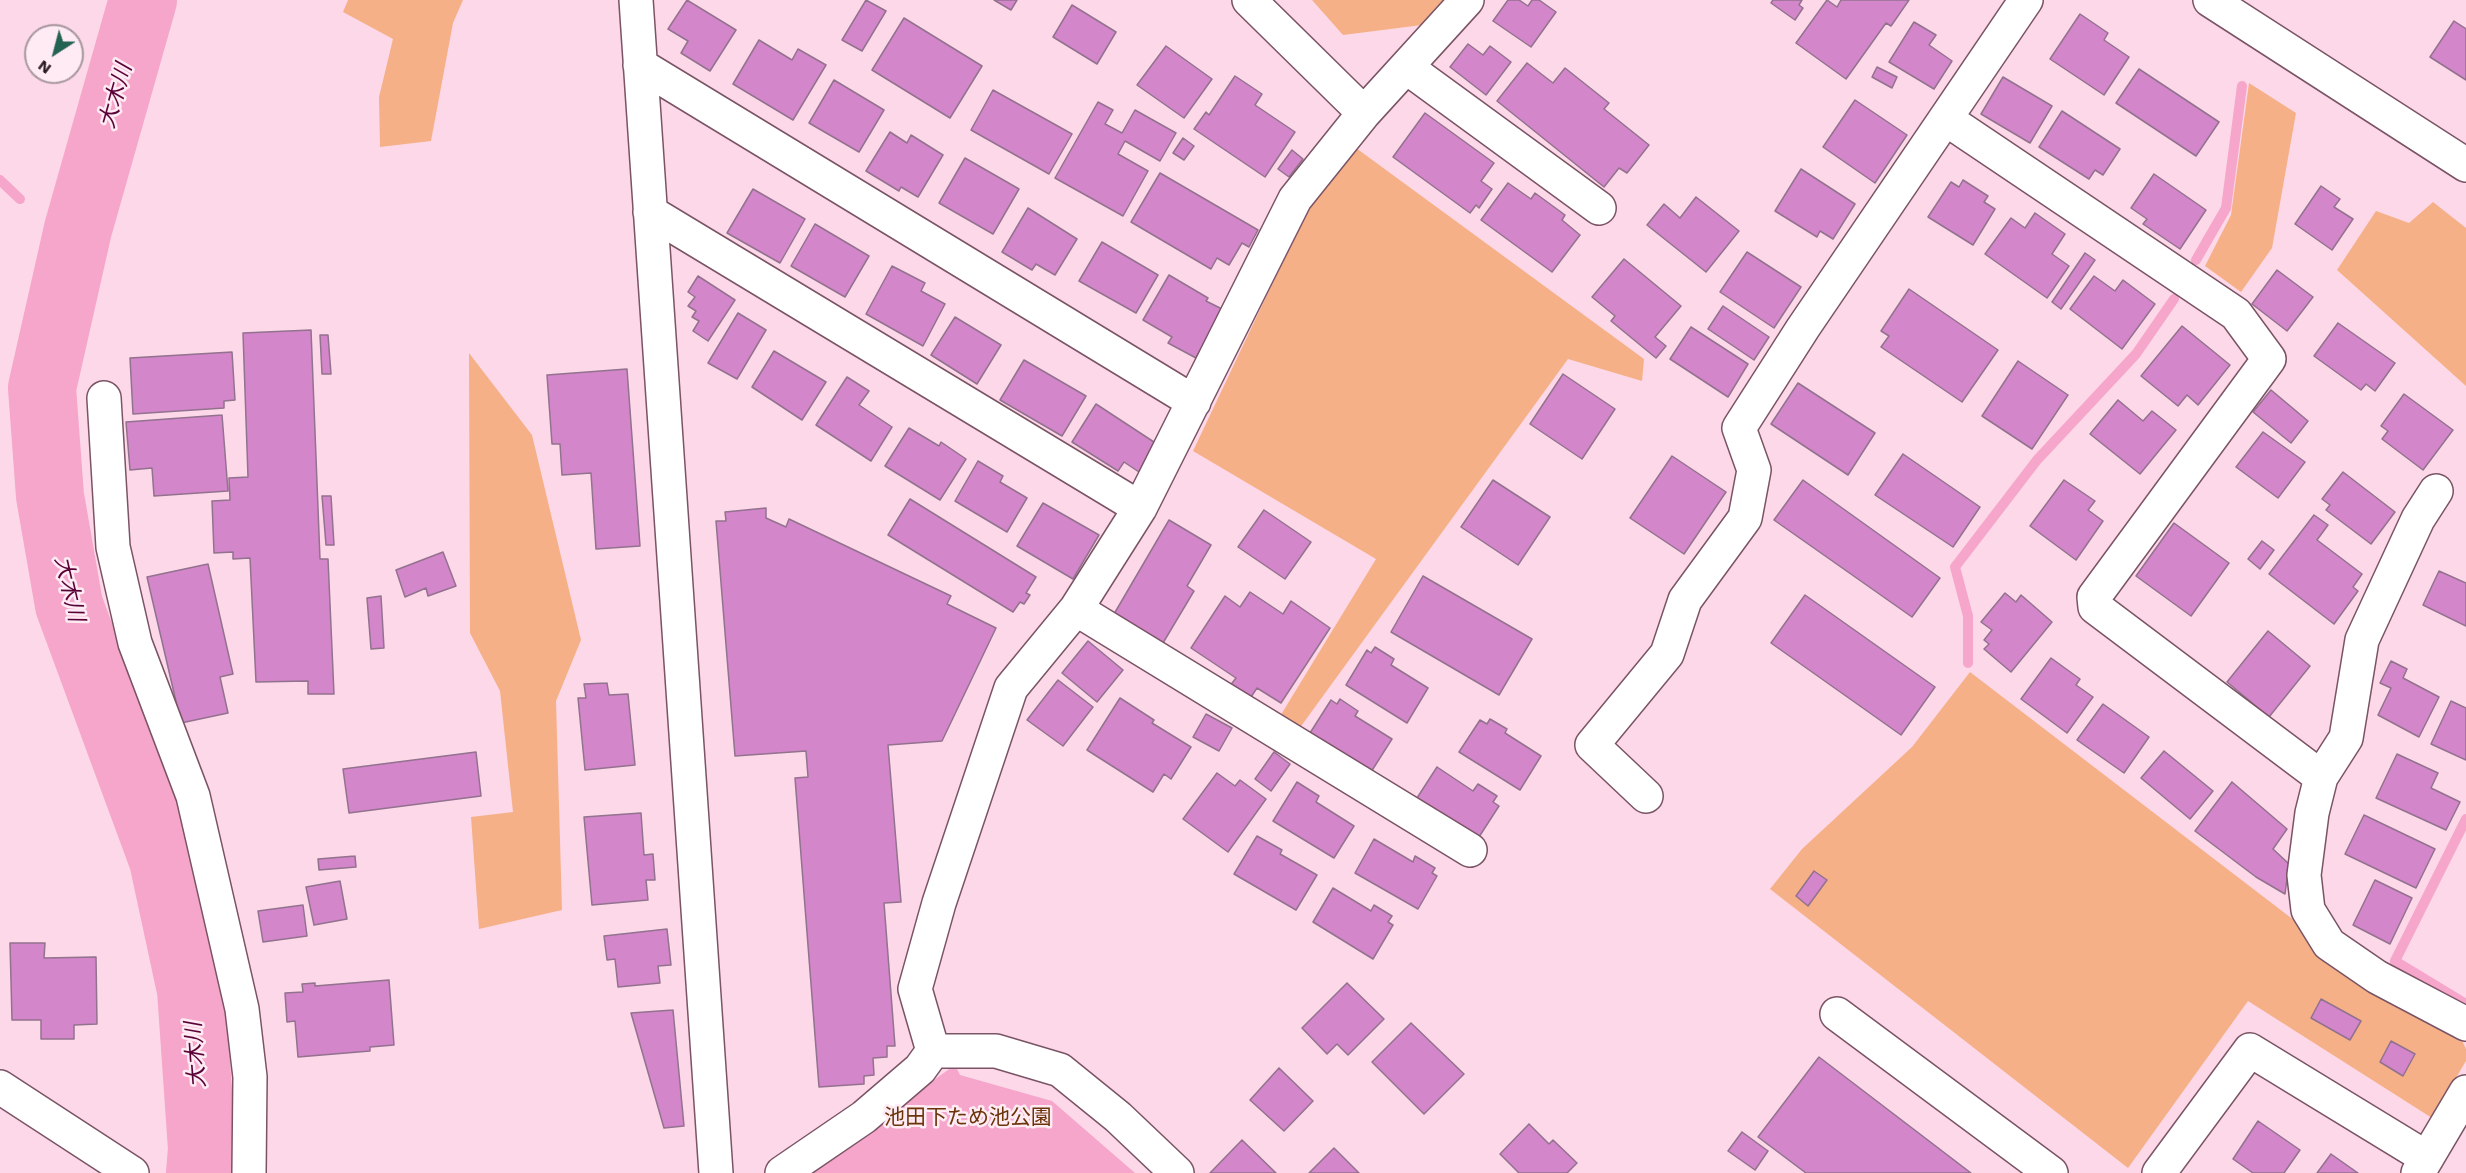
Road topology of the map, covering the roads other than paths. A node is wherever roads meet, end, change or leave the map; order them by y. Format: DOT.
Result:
graph roads {
  1 [pos="636,0"];
  2 [pos="1249,0"];
  3 [pos="1467,0"];
  4 [pos="2026,0"];
  5 [pos="2210,0"];
  6 [pos="640,65"];
  7 [pos="1406,67"];
  8 [pos="1364,113"];
  9 [pos="1946,119"];
  10 [pos="2466,165"];
  11 [pos="1599,208"];
  12 [pos="650,212"];
  13 [pos="104,398"];
  14 [pos="1194,402"];
  15 [pos="2436,490"];
  16 [pos="1140,508"];
  17 [pos="1076,609"];
  18 [pos="2321,777"];
  19 [pos="1646,796"];
  20 [pos="1470,850"];
  21 [pos="1838,1014"];
  22 [pos="2466,1024"];
  23 [pos="933,1051"];
  24 [pos="0,1087"];
  25 [pos="2466,1092"];
  26 [pos="2422,1165"];
  27 [pos="132,1173"];
  28 [pos="249,1173"];
  29 [pos="716,1173"];
  30 [pos="782,1173"];
  31 [pos="1177,1173"];
  32 [pos="2051,1173"];
  33 [pos="2159,1173"];
  1 -- 6 [label="street"];
  2 -- 8 [label="street"];
  3 -- 7 [label="street"];
  4 -- 9 [label="street"];
  5 -- 10 [label="street"];
  6 -- 12 [label="street"];
  6 -- 14 [label="street"];
  7 -- 8 [label="street"];
  7 -- 11 [label="street"];
  8 -- 14 [label="street"];
  9 -- 18 [label="street"];
  9 -- 19 [label="street"];
  12 -- 16 [label="street"];
  12 -- 29 [label="street"];
  13 -- 28 [label="street"];
  14 -- 16 [label="street"];
  15 -- 18 [label="street"];
  16 -- 17 [label="street"];
  17 -- 20 [label="street"];
  17 -- 23 [label="street"];
  18 -- 22 [label="street"];
  21 -- 32 [label="street"];
  23 -- 30 [label="street"];
  23 -- 31 [label="street"];
  24 -- 27 [label="street"];
  25 -- 26 [label="street"];
  26 -- 33 [label="street"];
}
